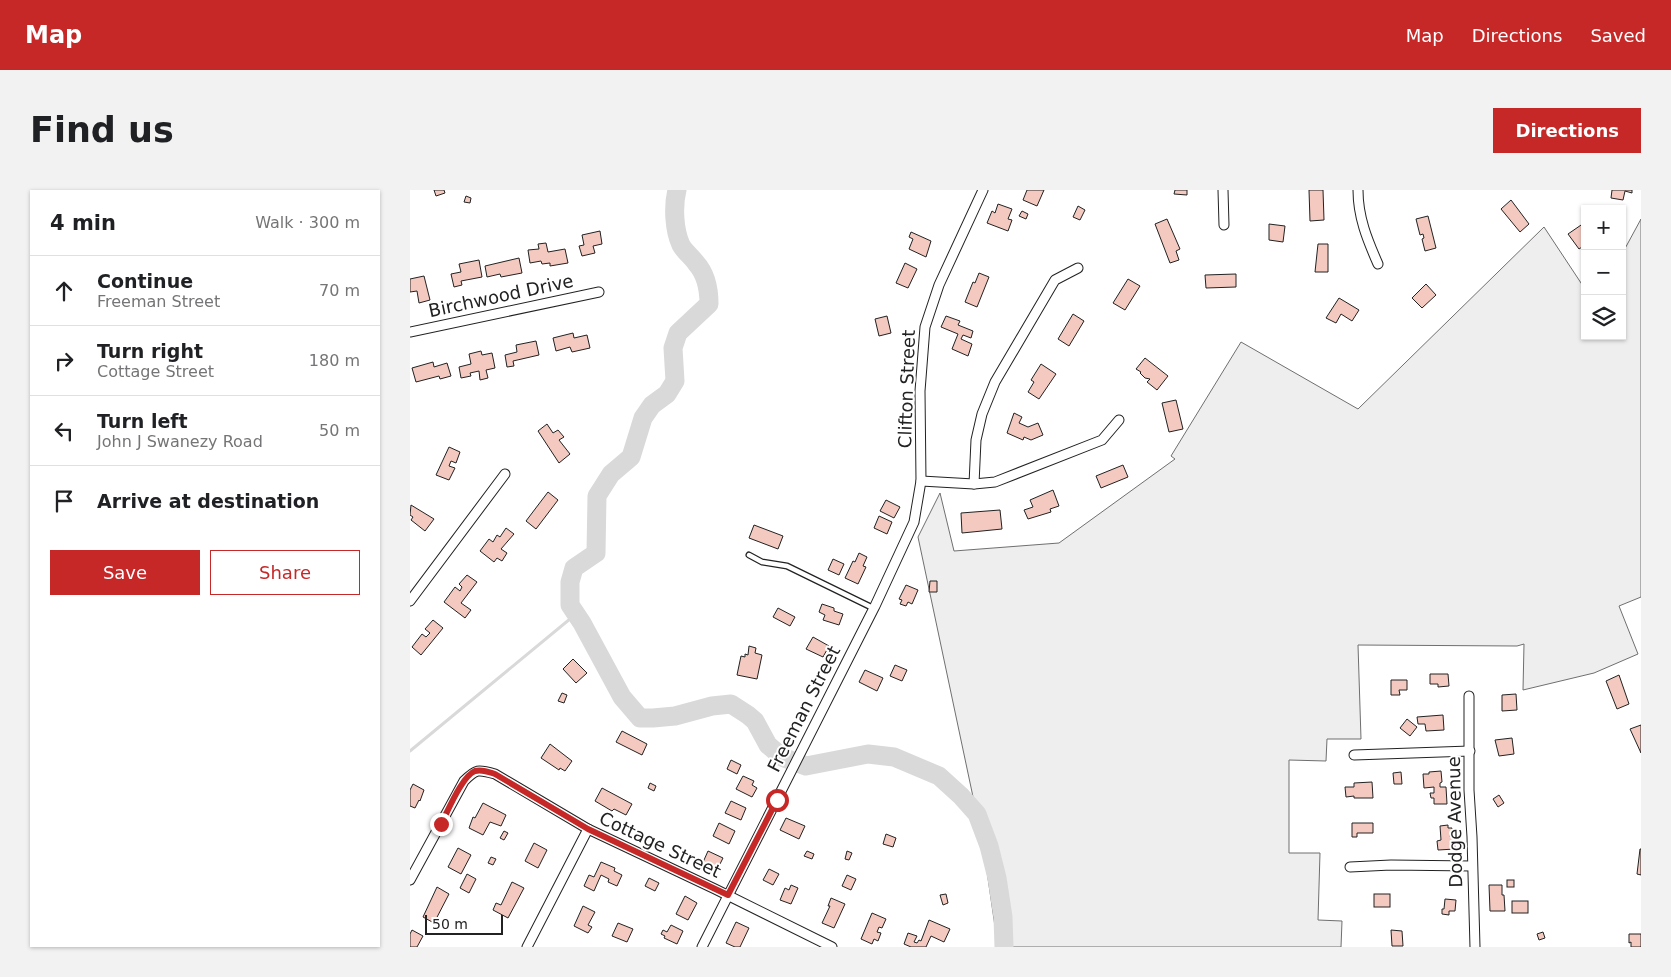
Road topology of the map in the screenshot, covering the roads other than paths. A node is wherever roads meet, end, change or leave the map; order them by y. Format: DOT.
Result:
graph roads {
  1 [pos="983,190"];
  2 [pos="1223,190"];
  3 [pos="1358,190"];
  4 [pos="1224,225"];
  5 [pos="1378,264"];
  6 [pos="1078,268"];
  7 [pos="599,292"];
  8 [pos="410,332"];
  9 [pos="1119,420"];
  10 [pos="505,474"];
  11 [pos="921,481"];
  12 [pos="974,484"];
  13 [pos="749,555"];
  14 [pos="413,590"];
  15 [pos="410,601"];
  16 [pos="873,608"];
  17 [pos="1469,696"];
  18 [pos="1470,751"];
  19 [pos="1354,755"];
  20 [pos="588,829"];
  21 [pos="1472,866"];
  22 [pos="1350,867"];
  23 [pos="410,880"];
  24 [pos="728,895"];
  25 [pos="527,947"];
  26 [pos="702,947"];
  27 [pos="832,947"];
  28 [pos="1475,947"];
  1 -- 11 [label="street, Clifton Street"];
  2 -- 4 [label="street"];
  3 -- 5 [label="street"];
  6 -- 12 [label="street"];
  7 -- 8 [label="street, Birchwood Drive"];
  9 -- 12 [label="street"];
  10 -- 14 [label="street"];
  11 -- 12 [label="street"];
  11 -- 16 [label="street, Freeman Street"];
  13 -- 16 [label="lane"];
  14 -- 15 [label="street"];
  16 -- 24 [label="street, Freeman Street"];
  17 -- 18 [label="street, Dodge Avenue"];
  18 -- 19 [label="street"];
  18 -- 21 [label="street, Dodge Avenue"];
  20 -- 23 [label="street, Cottage Street"];
  20 -- 24 [label="street, Cottage Street"];
  20 -- 25 [label="street"];
  21 -- 22 [label="street"];
  21 -- 28 [label="street, Dodge Avenue"];
  24 -- 26 [label="street, Freeman Street"];
  24 -- 27 [label="street, Cottage Street"];
}
